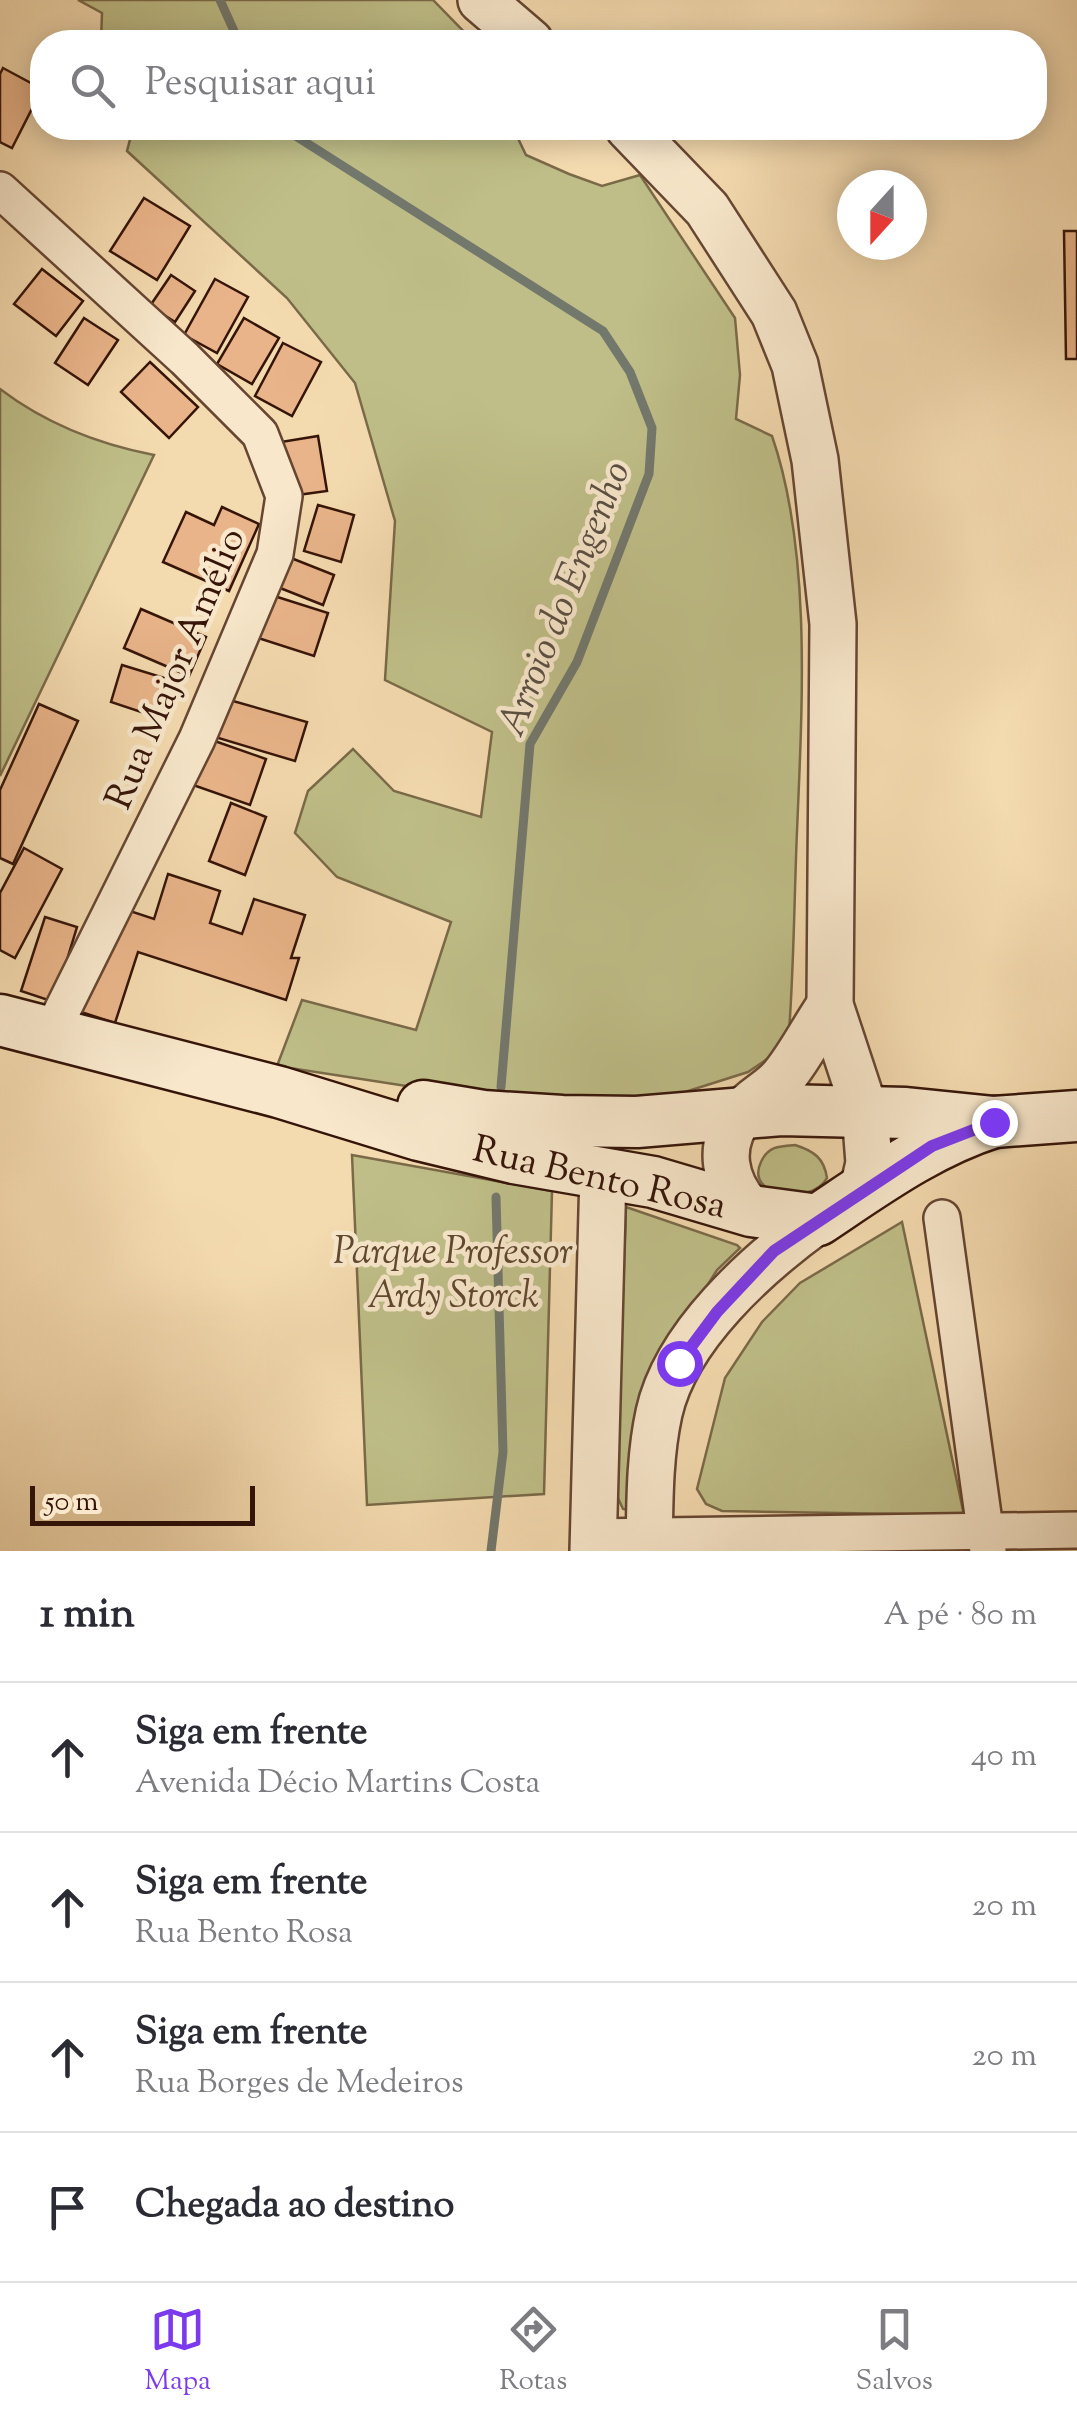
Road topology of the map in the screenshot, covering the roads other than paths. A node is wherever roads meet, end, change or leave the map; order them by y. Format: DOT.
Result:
graph roads {
  1 [pos="481,0"];
  2 [pos="516,30"];
  3 [pos="641,140"];
  4 [pos="0,190"];
  5 [pos="830,1005"];
  6 [pos="0,1020"];
  7 [pos="51,1033"];
  8 [pos="279,1092"];
  9 [pos="725,1113"];
  10 [pos="1077,1116"];
  11 [pos="893,1128"];
  12 [pos="602,1172"];
  13 [pos="750,1211"];
  14 [pos="942,1218"];
  15 [pos="818,1220"];
  16 [pos="1077,1530"];
  17 [pos="987,1542"];
  18 [pos="593,1544"];
  19 [pos="649,1545"];
  1 -- 2 [label="street"];
  3 -- 5 [label="street"];
  4 -- 7 [label="street, Rua Major Amélio"];
  5 -- 9 [label="street"];
  5 -- 11 [label="street"];
  6 -- 7 [label="main road, Rua Bento Rosa"];
  7 -- 8 [label="main road, Rua Bento Rosa"];
  8 -- 9 [label="main road, Rua Bento Rosa"];
  8 -- 12 [label="main road, Rua Bento Rosa"];
  9 -- 11 [label="main road, Rua Bento Rosa"];
  9 -- 12 [label="main road"];
  9 -- 13 [label="street"];
  10 -- 11 [label="main road"];
  11 -- 15 [label="main road"];
  12 -- 13 [label="main road, Rua Bento Rosa"];
  12 -- 18 [label="street"];
  13 -- 15 [label="main road, Rua Bento Rosa"];
  14 -- 17 [label="street"];
  15 -- 19 [label="street"];
  16 -- 17 [label="street"];
  17 -- 19 [label="street"];
  18 -- 19 [label="street"];
}
